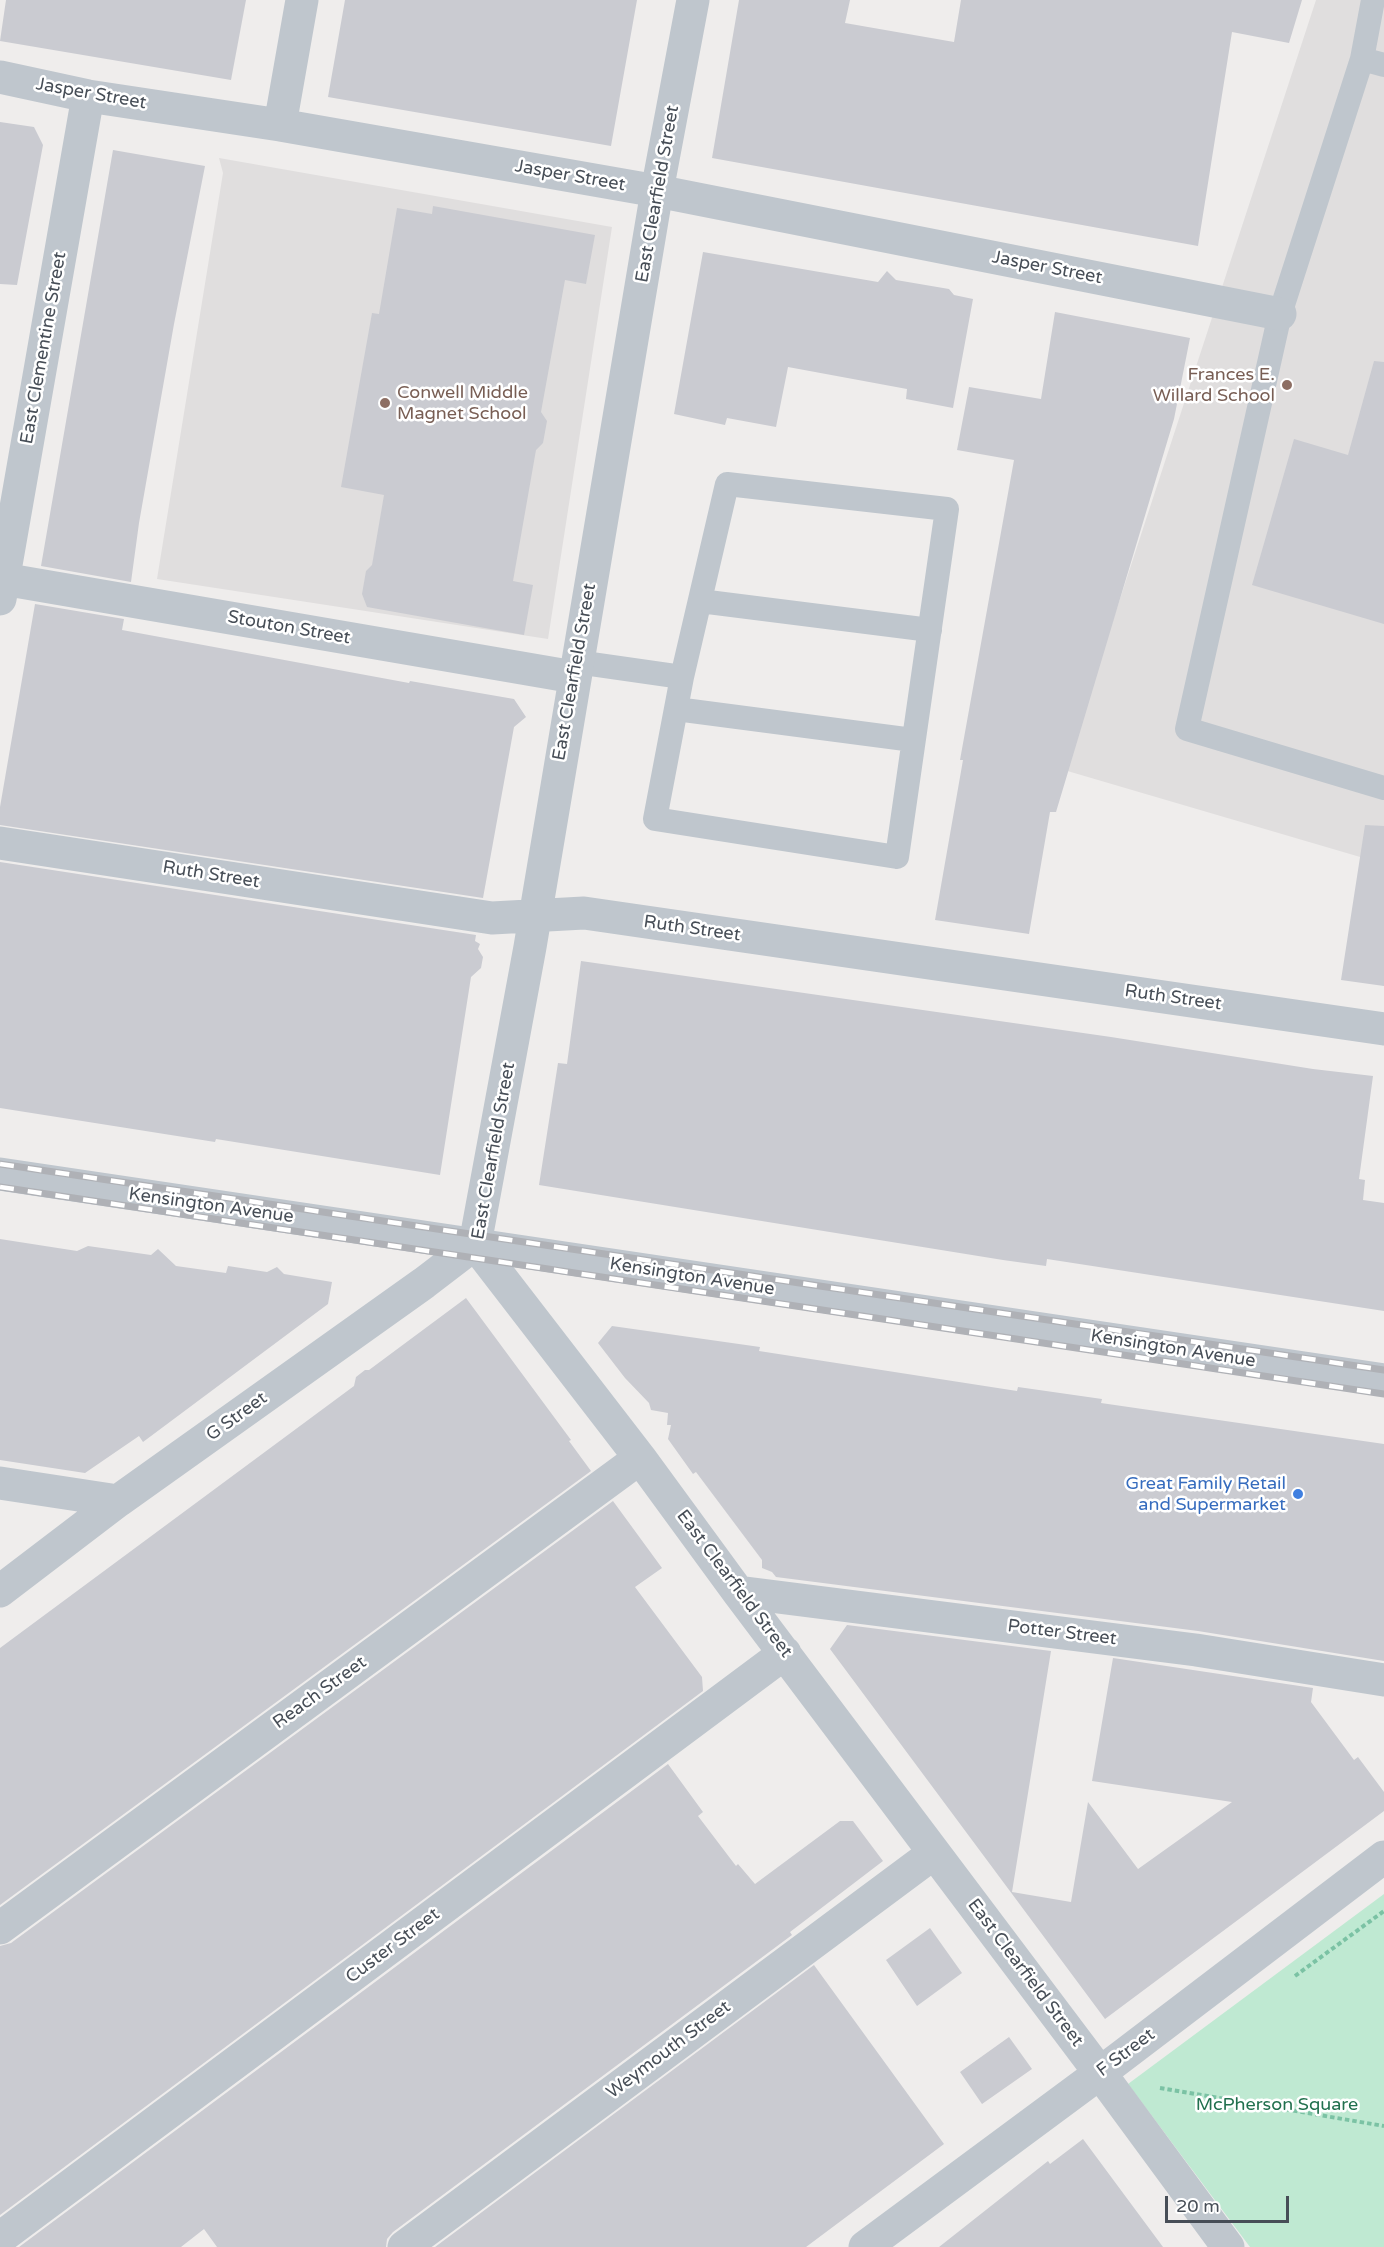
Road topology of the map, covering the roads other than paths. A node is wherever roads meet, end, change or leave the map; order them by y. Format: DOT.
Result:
graph roads {
  1 [pos="302,0"];
  2 [pos="693,0"];
  3 [pos="1373,0"];
  4 [pos="1373,62"];
  5 [pos="0,77"];
  6 [pos="88,96"];
  7 [pos="280,125"];
  8 [pos="657,191"];
  9 [pos="1280,314"];
  10 [pos="2,589"];
  11 [pos="700,601"];
  12 [pos="930,630"];
  13 [pos="575,670"];
  14 [pos="682,677"];
  15 [pos="676,709"];
  16 [pos="913,740"];
  17 [pos="1384,788"];
  18 [pos="0,843"];
  19 [pos="535,915"];
  20 [pos="1384,1029"];
  21 [pos="0,1174"];
  22 [pos="475,1244"];
  23 [pos="1384,1380"];
  24 [pos="640,1458"];
  25 [pos="0,1483"];
  26 [pos="118,1501"];
  27 [pos="0,1591"];
  28 [pos="738,1592"];
  29 [pos="785,1653"];
  30 [pos="1384,1680"];
  31 [pos="934,1853"];
  32 [pos="1384,1857"];
  33 [pos="0,1928"];
  34 [pos="1100,2073"];
  35 [pos="0,2238"];
  36 [pos="877,2244"];
  37 [pos="404,2247"];
  38 [pos="1228,2247"];
  1 -- 7 [label="street"];
  2 -- 8 [label="street, East Clearfield Street"];
  3 -- 4 [label="lane"];
  4 -- 9 [label="lane"];
  5 -- 6 [label="street, Jasper Street"];
  6 -- 7 [label="street, Jasper Street"];
  6 -- 10 [label="street, East Clementine Street"];
  7 -- 8 [label="street, Jasper Street"];
  8 -- 9 [label="street, Jasper Street"];
  8 -- 13 [label="street, East Clearfield Street"];
  9 -- 17 [label="lane"];
  10 -- 13 [label="street, Stouton Street"];
  11 -- 12 [label="lane"];
  11 -- 12 [label="lane"];
  11 -- 14 [label="lane"];
  12 -- 16 [label="lane"];
  13 -- 14 [label="lane"];
  13 -- 19 [label="street, East Clearfield Street"];
  14 -- 15 [label="lane"];
  15 -- 16 [label="lane"];
  15 -- 16 [label="lane"];
  18 -- 19 [label="street, Ruth Street"];
  19 -- 20 [label="street, Ruth Street"];
  19 -- 22 [label="street, East Clearfield Street"];
  21 -- 22 [label="street, Kensington Avenue"];
  22 -- 23 [label="street, Kensington Avenue"];
  22 -- 24 [label="street, East Clearfield Street"];
  22 -- 26 [label="street, G Street"];
  24 -- 28 [label="street, East Clearfield Street"];
  24 -- 33 [label="street, Reach Street"];
  25 -- 26 [label="street"];
  26 -- 27 [label="street, G Street"];
  28 -- 29 [label="street, East Clearfield Street"];
  28 -- 30 [label="street, Potter Street"];
  29 -- 31 [label="street, East Clearfield Street"];
  29 -- 35 [label="street, Custer Street"];
  31 -- 34 [label="street, East Clearfield Street"];
  31 -- 37 [label="street, Weymouth Street"];
  32 -- 34 [label="street, F Street"];
  34 -- 36 [label="street, F Street"];
  34 -- 38 [label="street, East Clearfield Street"];
}
